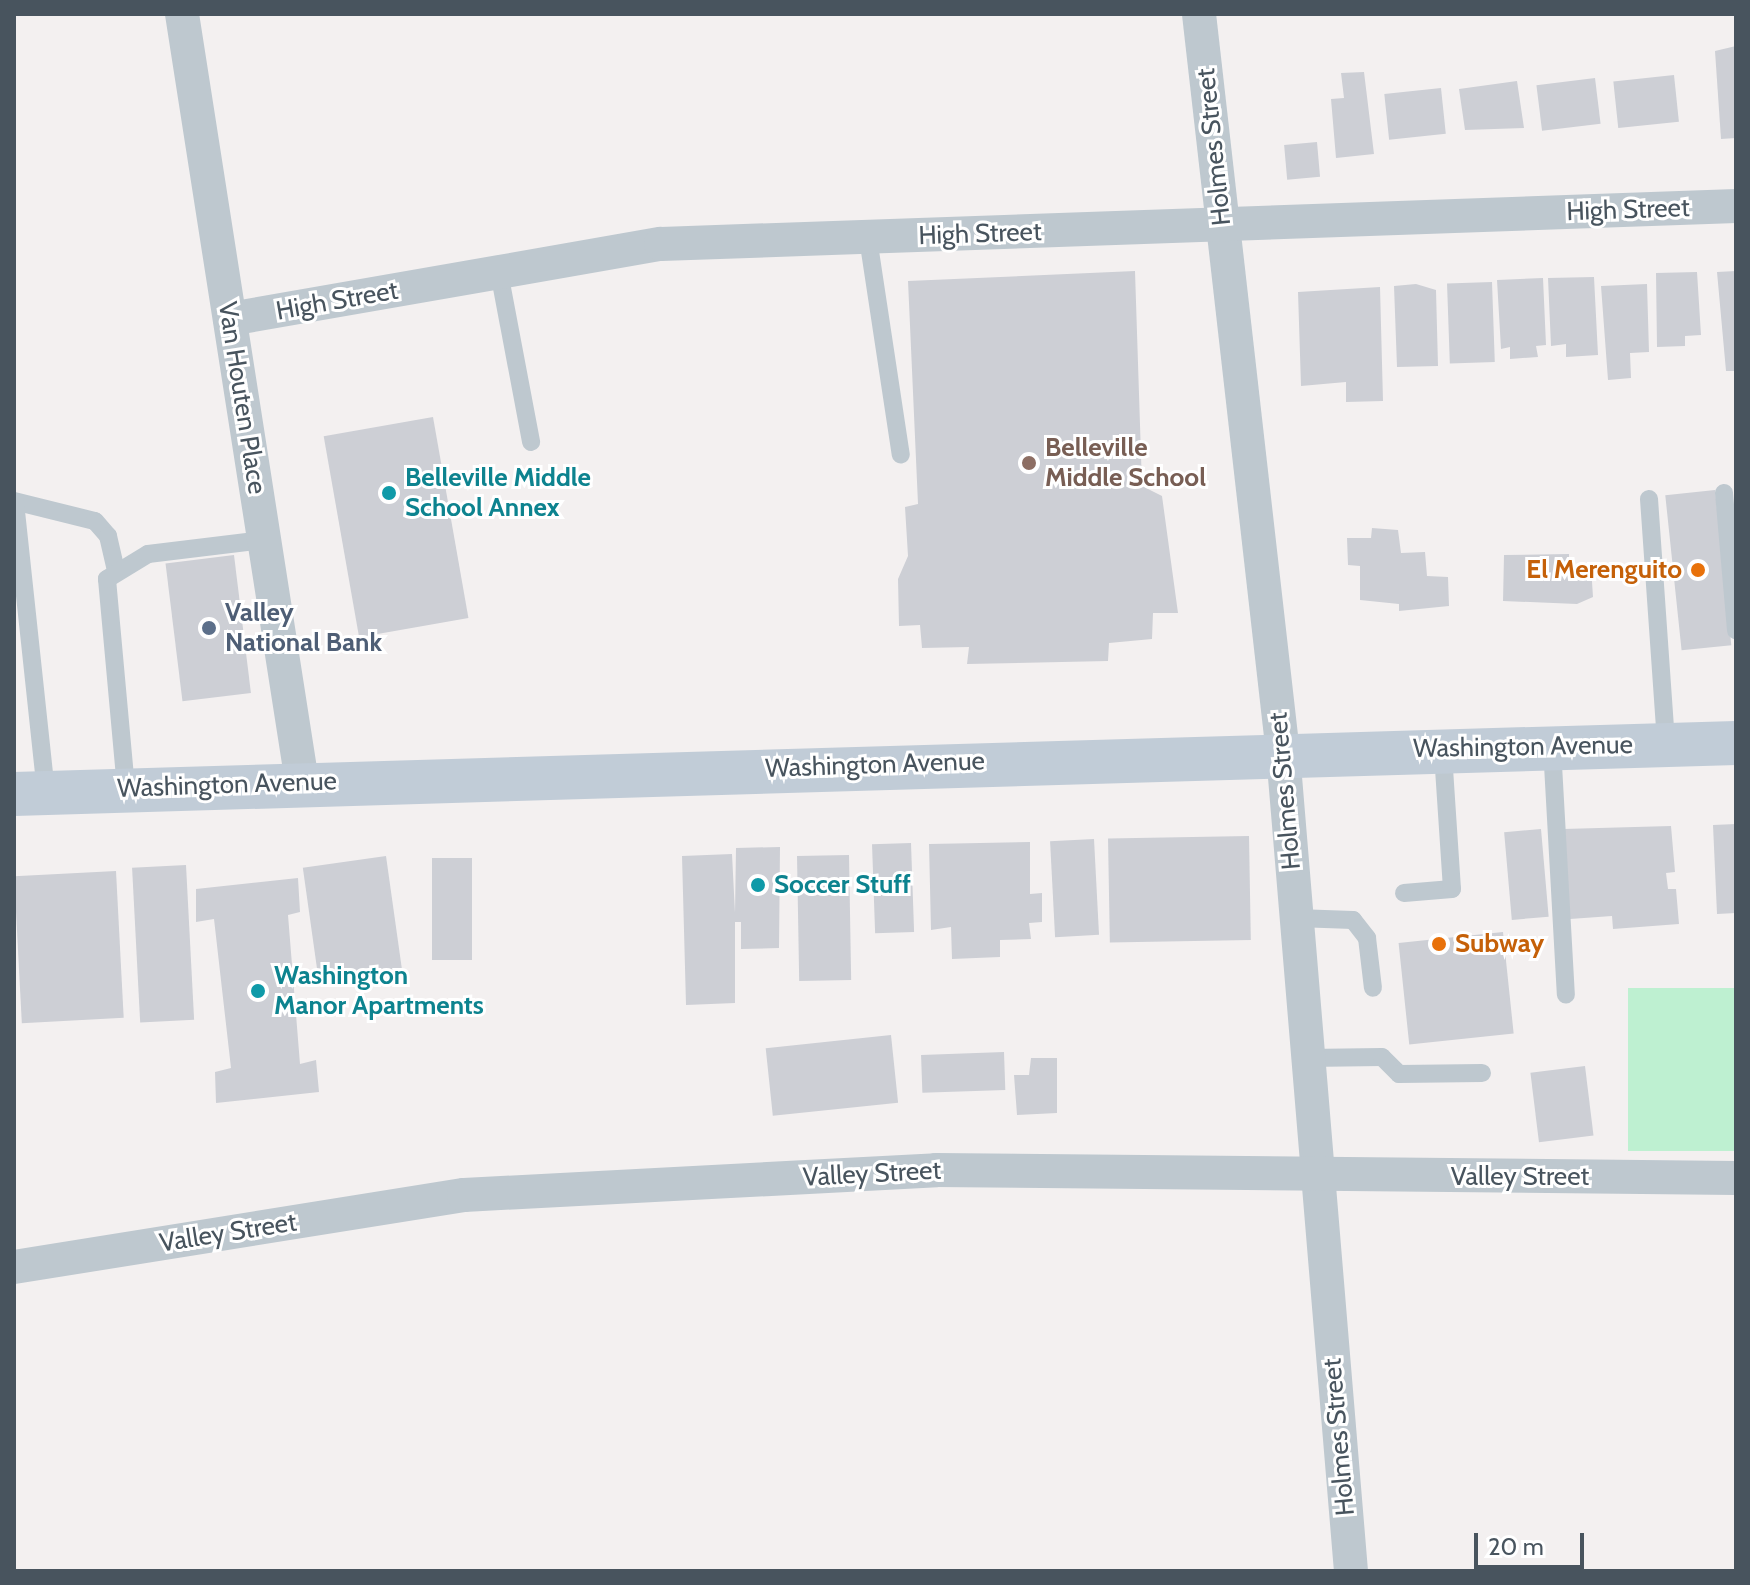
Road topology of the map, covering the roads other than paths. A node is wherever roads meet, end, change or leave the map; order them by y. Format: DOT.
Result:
graph roads {
  1 [pos="182,14"];
  2 [pos="1199,14"];
  3 [pos="1736,206"];
  4 [pos="1223,227"];
  5 [pos="868,238"];
  6 [pos="499,272"];
  7 [pos="230,319"];
  8 [pos="531,442"];
  9 [pos="901,455"];
  10 [pos="1724,493"];
  11 [pos="1649,499"];
  12 [pos="15,502"];
  13 [pos="264,540"];
  14 [pos="116,572"];
  15 [pos="1736,630"];
  16 [pos="1736,743"];
  17 [pos="1666,744"];
  18 [pos="1552,747"];
  19 [pos="1443,749"];
  20 [pos="1283,753"];
  21 [pos="302,782"];
  22 [pos="126,788"];
  23 [pos="30,793"];
  24 [pos="1404,893"];
  25 [pos="1296,918"];
  26 [pos="1373,988"];
  27 [pos="1566,995"];
  28 [pos="1307,1058"];
  29 [pos="1482,1073"];
  30 [pos="1316,1176"];
  31 [pos="1736,1178"];
  32 [pos="14,1267"];
  33 [pos="1351,1571"];
  1 -- 7 [label="street, Van Houten Place"];
  2 -- 4 [label="street, Holmes Street"];
  3 -- 4 [label="street, High Street"];
  4 -- 5 [label="street, High Street"];
  4 -- 20 [label="street, Holmes Street"];
  5 -- 6 [label="street, High Street"];
  5 -- 9 [label="lane"];
  6 -- 7 [label="street, High Street"];
  6 -- 8 [label="lane"];
  7 -- 13 [label="street, Van Houten Place"];
  10 -- 15 [label="lane"];
  11 -- 17 [label="lane"];
  12 -- 14 [label="lane"];
  12 -- 23 [label="lane"];
  13 -- 14 [label="lane"];
  13 -- 21 [label="street, Van Houten Place"];
  14 -- 22 [label="lane"];
  16 -- 17 [label="main road, Washington Avenue"];
  17 -- 18 [label="main road, Washington Avenue"];
  18 -- 19 [label="main road, Washington Avenue"];
  18 -- 27 [label="lane"];
  19 -- 20 [label="main road, Washington Avenue"];
  19 -- 24 [label="lane"];
  20 -- 21 [label="main road, Washington Avenue"];
  20 -- 25 [label="street, Holmes Street"];
  21 -- 22 [label="main road, Washington Avenue"];
  22 -- 23 [label="main road, Washington Avenue"];
  25 -- 26 [label="lane"];
  25 -- 28 [label="street, Holmes Street"];
  28 -- 29 [label="lane"];
  28 -- 30 [label="street, Holmes Street"];
  30 -- 31 [label="street, Valley Street"];
  30 -- 32 [label="street, Valley Street"];
  30 -- 33 [label="street, Holmes Street"];
}
